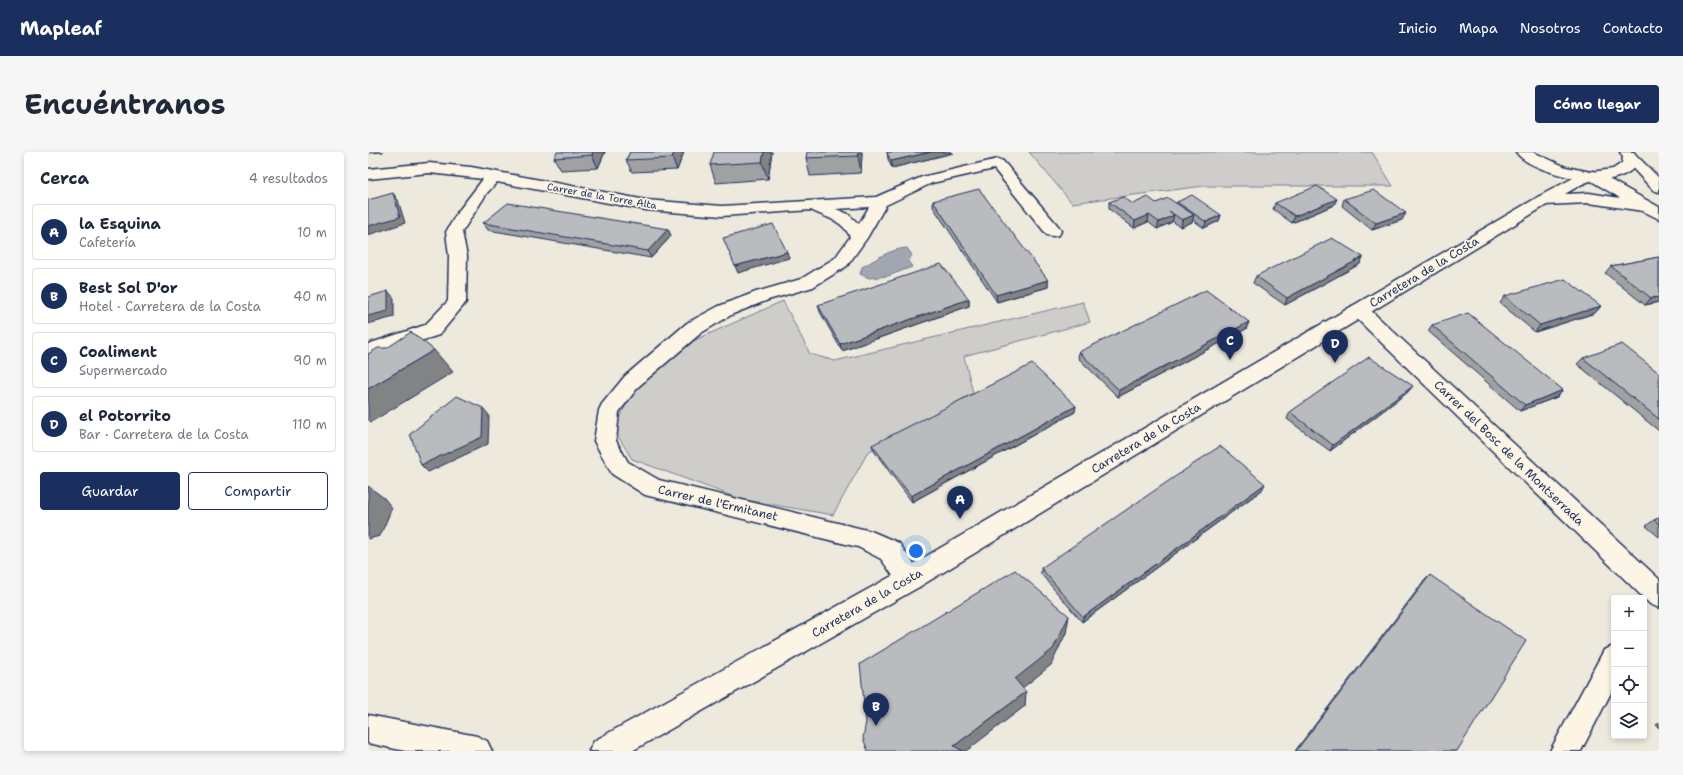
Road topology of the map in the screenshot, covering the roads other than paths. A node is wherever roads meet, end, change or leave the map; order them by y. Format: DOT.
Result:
graph roads {
  1 [pos="1628,154"];
  2 [pos="1527,155"];
  3 [pos="368,174"];
  4 [pos="494,176"];
  5 [pos="1590,176"];
  6 [pos="1542,187"];
  7 [pos="1659,187"];
  8 [pos="879,202"];
  9 [pos="811,205"];
  10 [pos="1652,211"];
  11 [pos="1053,231"];
  12 [pos="859,238"];
  13 [pos="1359,310"];
  14 [pos="368,351"];
  15 [pos="910,579"];
  16 [pos="1651,596"];
  17 [pos="1611,665"];
  18 [pos="368,728"];
  19 [pos="477,751"];
  20 [pos="604,751"];
  21 [pos="1565,751"];
  1 -- 5 [label="street"];
  1 -- 7 [label="street"];
  2 -- 5 [label="street"];
  2 -- 6 [label="street"];
  3 -- 4 [label="street, Carrer de la Torre Alta"];
  4 -- 9 [label="street, Carrer de la Torre Alta"];
  4 -- 14 [label="street"];
  5 -- 6 [label="street"];
  5 -- 10 [label="street"];
  6 -- 10 [label="street, Carretera de la Costa"];
  6 -- 13 [label="street, Carretera de la Costa"];
  8 -- 9 [label="street, Carrer de la Torre Alta"];
  8 -- 11 [label="street, Carrer de la Torre Alta"];
  8 -- 12 [label="street, Carrer de l'Ermitanet"];
  9 -- 12 [label="street"];
  12 -- 15 [label="street, Carrer de l'Ermitanet"];
  13 -- 15 [label="street, Carretera de la Costa"];
  13 -- 16 [label="street, Carrer del Bosc de la Montserrada"];
  15 -- 20 [label="street, Carretera de la Costa"];
  17 -- 21 [label="street"];
  18 -- 19 [label="street"];
}
